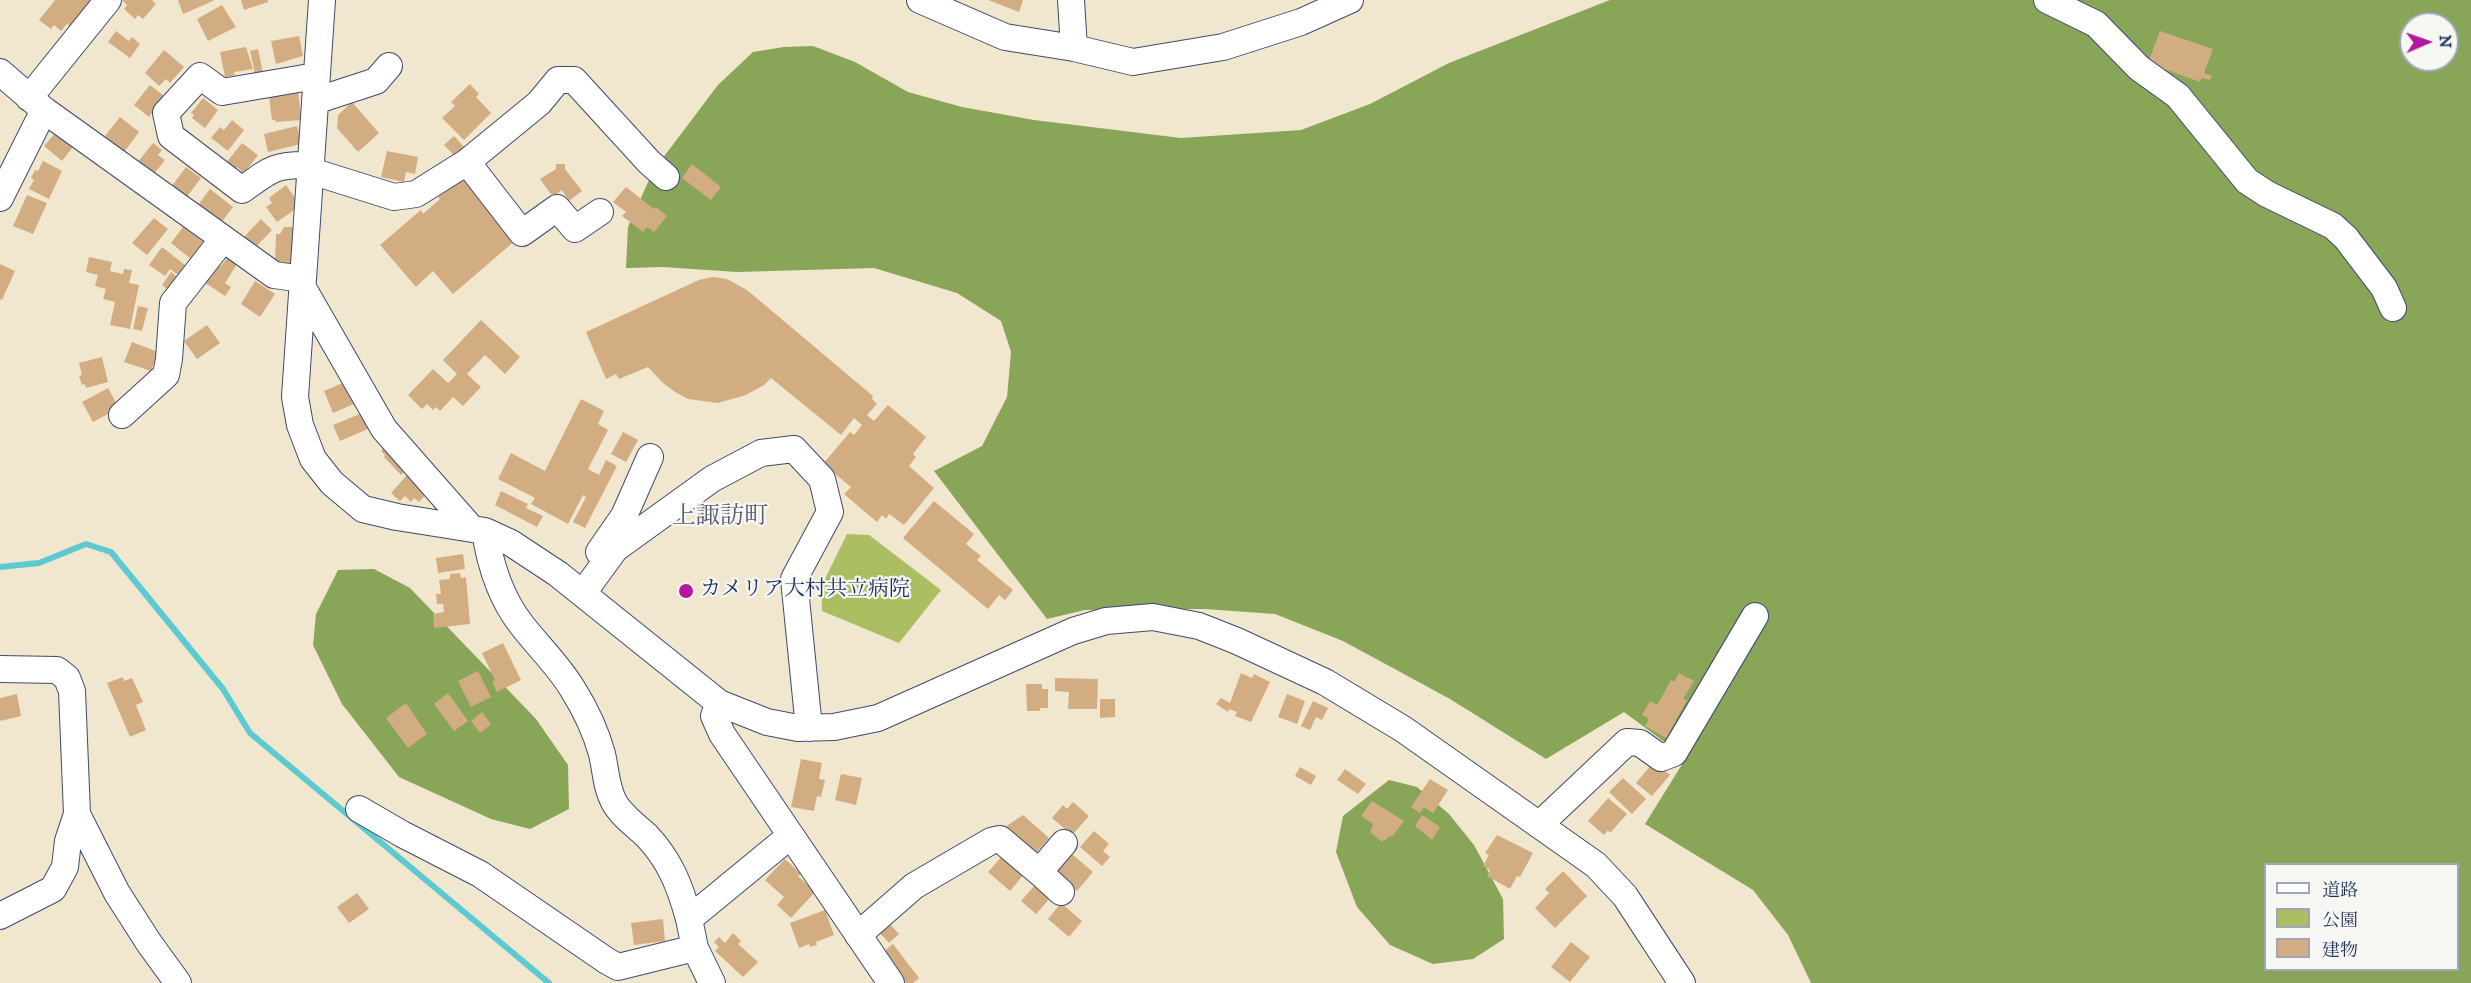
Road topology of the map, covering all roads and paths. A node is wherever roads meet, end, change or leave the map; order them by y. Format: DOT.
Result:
graph roads {
  1 [pos="108,0"];
  2 [pos="322,0"];
  3 [pos="920,0"];
  4 [pos="1071,0"];
  5 [pos="1350,0"];
  6 [pos="2047,0"];
  7 [pos="1074,48"];
  8 [pos="389,66"];
  9 [pos="0,72"];
  10 [pos="316,75"];
  11 [pos="315,101"];
  12 [pos="36,104"];
  13 [pos="467,162"];
  14 [pos="311,168"];
  15 [pos="6,169"];
  16 [pos="666,177"];
  17 [pos="0,198"];
  18 [pos="600,212"];
  19 [pos="223,238"];
  20 [pos="303,283"];
  21 [pos="2393,308"];
  22 [pos="122,415"];
  23 [pos="650,457"];
  24 [pos="479,530"];
  25 [pos="579,590"];
  26 [pos="1755,616"];
  27 [pos="0,669"];
  28 [pos="719,703"];
  29 [pos="809,728"];
  30 [pos="359,809"];
  31 [pos="77,814"];
  32 [pos="1539,825"];
  33 [pos="790,836"];
  34 [pos="1064,843"];
  35 [pos="1039,873"];
  36 [pos="1061,892"];
  37 [pos="0,916"];
  38 [pos="689,919"];
  39 [pos="858,935"];
  40 [pos="695,948"];
  41 [pos="178,983"];
  42 [pos="712,983"];
  43 [pos="891,983"];
  44 [pos="1682,983"];
  1 -- 12 [label="street"];
  2 -- 10 [label="street"];
  3 -- 7 [label="street"];
  4 -- 7 [label="street"];
  5 -- 7 [label="street"];
  6 -- 21 [label="street"];
  8 -- 11 [label="street"];
  9 -- 12 [label="street"];
  10 -- 11 [label="street"];
  10 -- 14 [label="street"];
  11 -- 14 [label="street"];
  12 -- 15 [label="street"];
  12 -- 19 [label="street"];
  13 -- 14 [label="street"];
  13 -- 16 [label="street"];
  13 -- 18 [label="street"];
  14 -- 20 [label="street"];
  15 -- 17 [label="street"];
  19 -- 20 [label="street"];
  19 -- 22 [label="street"];
  20 -- 24 [label="street"];
  20 -- 24 [label="street"];
  23 -- 25 [label="street"];
  24 -- 25 [label="street"];
  24 -- 38 [label="street"];
  25 -- 28 [label="street"];
  25 -- 29 [label="street"];
  26 -- 32 [label="street"];
  27 -- 31 [label="street"];
  28 -- 29 [label="street"];
  28 -- 33 [label="street"];
  29 -- 32 [label="street"];
  30 -- 40 [label="street"];
  31 -- 37 [label="street"];
  31 -- 41 [label="street"];
  32 -- 44 [label="street"];
  33 -- 38 [label="street"];
  33 -- 39 [label="street"];
  34 -- 35 [label="street"];
  35 -- 36 [label="street"];
  35 -- 39 [label="street"];
  38 -- 40 [label="street"];
  39 -- 43 [label="street"];
  40 -- 42 [label="street"];
}
